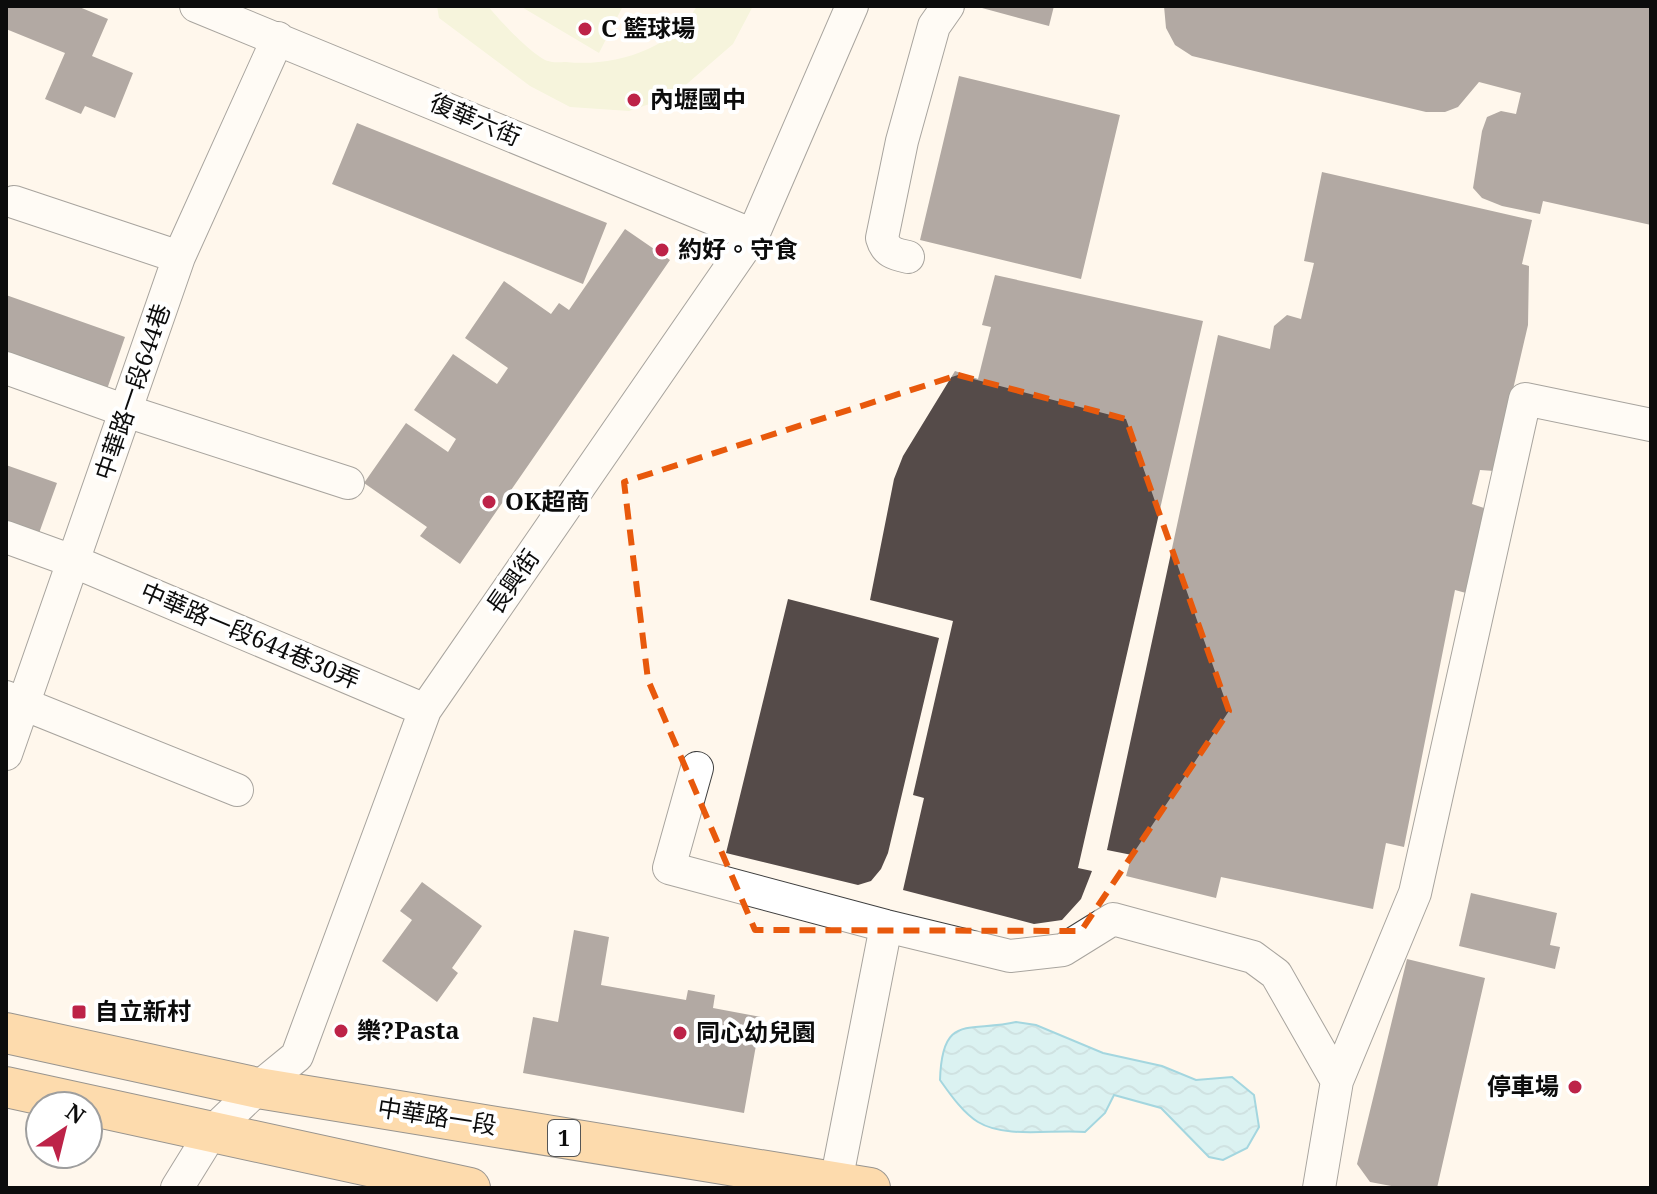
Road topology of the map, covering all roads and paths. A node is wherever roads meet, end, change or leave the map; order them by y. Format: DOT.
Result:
graph roads {
  1 [pos="196,6"];
  2 [pos="852,6"];
  3 [pos="948,6"];
  4 [pos="278,38"];
  5 [pos="14,202"];
  6 [pos="753,235"];
  7 [pos="179,257"];
  8 [pos="908,257"];
  9 [pos="6,368"];
  10 [pos="126,411"];
  11 [pos="1651,425"];
  12 [pos="348,483"];
  13 [pos="6,537"];
  14 [pos="75,562"];
  15 [pos="15,701"];
  16 [pos="425,710"];
  17 [pos="6,754"];
  18 [pos="697,768"];
  19 [pos="237,790"];
  20 [pos="886,926"];
  21 [pos="6,1033"];
  22 [pos="1337,1081"];
  23 [pos="6,1087"];
  24 [pos="258,1088"];
  25 [pos="211,1133"];
  26 [pos="853,1185"];
  27 [pos="177,1188"];
  28 [pos="470,1188"];
  29 [pos="1319,1188"];
  1 -- 4 [label="street, 復華六街"];
  2 -- 6 [label="street, 長興街"];
  3 -- 8 [label="street"];
  4 -- 6 [label="street, 復華六街"];
  4 -- 7 [label="street, 中華路一段644巷"];
  5 -- 7 [label="street"];
  6 -- 16 [label="street, 長興街"];
  7 -- 10 [label="street, 中華路一段644巷"];
  9 -- 10 [label="street"];
  10 -- 12 [label="street"];
  10 -- 14 [label="street, 中華路一段644巷"];
  11 -- 22 [label="street"];
  13 -- 14 [label="street, 中華路一段644巷30弄"];
  14 -- 15 [label="street, 中華路一段644巷"];
  14 -- 16 [label="street, 中華路一段644巷30弄"];
  15 -- 17 [label="street, 中華路一段644巷"];
  15 -- 19 [label="street"];
  16 -- 24 [label="street, 長興街"];
  18 -- 20 [label="street"];
  20 -- 22 [label="street"];
  20 -- 26 [label="street"];
  21 -- 24 [label="main road, 中華路一段 / 1"];
  22 -- 29 [label="street"];
  23 -- 25 [label="main road"];
  24 -- 25 [label="street, 長興街"];
  24 -- 26 [label="main road, 中華路一段 / 1"];
  25 -- 27 [label="street, 長興街"];
  25 -- 28 [label="main road"];
}
